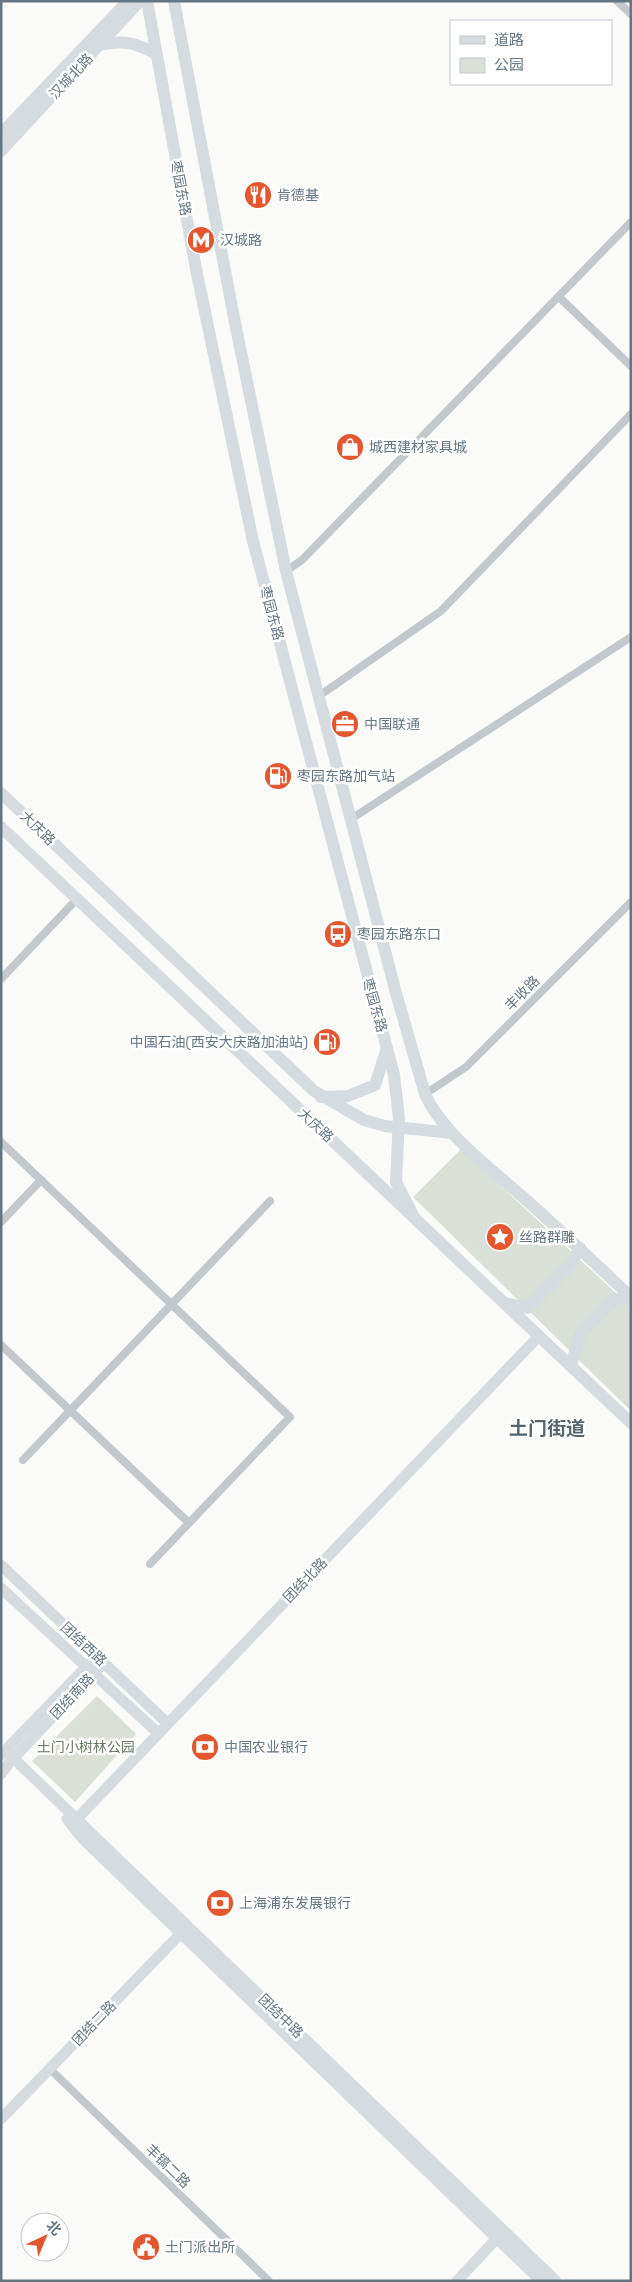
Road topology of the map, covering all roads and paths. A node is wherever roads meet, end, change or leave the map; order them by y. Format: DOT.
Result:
graph roads {
  1 [pos="128,1"];
  2 [pos="140,1"];
  3 [pos="147,1"];
  4 [pos="174,1"];
  5 [pos="617,1"];
  6 [pos="631,14"];
  7 [pos="99,45"];
  8 [pos="156,54"];
  9 [pos="1,134"];
  10 [pos="1,151"];
  11 [pos="631,222"];
  12 [pos="559,297"];
  13 [pos="631,366"];
  14 [pos="631,414"];
  15 [pos="286,571"];
  16 [pos="631,637"];
  17 [pos="318,696"];
  18 [pos="1,793"];
  19 [pos="351,819"];
  20 [pos="1,827"];
  21 [pos="77,899"];
  22 [pos="631,902"];
  23 [pos="1,979"];
  24 [pos="387,1048"];
  25 [pos="285,1064"];
  26 [pos="270,1081"];
  27 [pos="426,1094"];
  28 [pos="321,1097"];
  29 [pos="398,1129"];
  30 [pos="452,1133"];
  31 [pos="1,1142"];
  32 [pos="41,1180"];
  33 [pos="270,1201"];
  34 [pos="414,1217"];
  35 [pos="1,1222"];
  36 [pos="580,1248"];
  37 [pos="631,1299"];
  38 [pos="505,1303"];
  39 [pos="172,1304"];
  40 [pos="539,1336"];
  41 [pos="1,1345"];
  42 [pos="571,1366"];
  43 [pos="70,1410"];
  44 [pos="631,1423"];
  45 [pos="23,1460"];
  46 [pos="189,1523"];
  47 [pos="150,1564"];
  48 [pos="1,1565"];
  49 [pos="1,1588"];
  50 [pos="100,1659"];
  51 [pos="90,1670"];
  52 [pos="167,1723"];
  53 [pos="158,1733"];
  54 [pos="6,1757"];
  55 [pos="1,1774"];
  56 [pos="74,1822"];
  57 [pos="184,1930"];
  58 [pos="50,2069"];
  59 [pos="1,2119"];
  60 [pos="501,2235"];
  61 [pos="269,2281"];
  62 [pos="457,2281"];
  63 [pos="541,2281"];
  64 [pos="556,2281"];
  1 -- 9 [label="main road, 汉城北路"];
  2 -- 7 [label="main road, 汉城北路"];
  3 -- 8 [label="main road, 枣园东路"];
  4 -- 15 [label="main road, 枣园东路"];
  5 -- 6 [label="street"];
  7 -- 8 [label="main road"];
  7 -- 10 [label="main road, 汉城北路"];
  8 -- 24 [label="main road, 枣园东路"];
  11 -- 12 [label="street"];
  12 -- 13 [label="street"];
  12 -- 15 [label="street"];
  14 -- 17 [label="street"];
  15 -- 17 [label="main road, 枣园东路"];
  16 -- 19 [label="street"];
  17 -- 19 [label="main road, 枣园东路"];
  18 -- 25 [label="main road, 大庆路"];
  19 -- 27 [label="main road, 枣园东路"];
  20 -- 21 [label="main road, 大庆路"];
  21 -- 23 [label="street"];
  21 -- 26 [label="main road, 大庆路"];
  22 -- 27 [label="street, 丰收路"];
  24 -- 28 [label="main road"];
  24 -- 29 [label="main road, 枣园东路"];
  25 -- 26 [label="main road"];
  25 -- 28 [label="main road, 大庆路"];
  26 -- 34 [label="main road, 大庆路"];
  27 -- 30 [label="main road, 枣园东路"];
  28 -- 29 [label="main road, 大庆路"];
  29 -- 30 [label="main road, 大庆路"];
  29 -- 34 [label="main road, 枣园东路"];
  30 -- 36 [label="main road"];
  31 -- 32 [label="street"];
  32 -- 35 [label="street"];
  32 -- 39 [label="street"];
  33 -- 39 [label="street"];
  34 -- 38 [label="main road, 大庆路"];
  36 -- 37 [label="main road"];
  36 -- 38 [label="main road"];
  37 -- 42 [label="main road"];
  38 -- 40 [label="main road, 大庆路"];
  39 -- 43 [label="street"];
  39 -- 46 [label="street"];
  40 -- 42 [label="main road, 大庆路"];
  40 -- 52 [label="street, 团结北路"];
  41 -- 43 [label="street"];
  42 -- 44 [label="main road, 大庆路"];
  43 -- 45 [label="street"];
  43 -- 46 [label="street"];
  46 -- 47 [label="street"];
  48 -- 50 [label="street, 团结西路"];
  49 -- 51 [label="street, 团结西路"];
  50 -- 51 [label="street, 团结南路"];
  50 -- 52 [label="street, 团结西路"];
  51 -- 53 [label="street, 团结西路"];
  51 -- 54 [label="street, 团结南路"];
  52 -- 53 [label="street, 团结北路"];
  53 -- 56 [label="street, 团结北路"];
  54 -- 55 [label="street, 团结南路"];
  54 -- 56 [label="street, 团结中路"];
  56 -- 57 [label="street, 团结中路"];
  57 -- 58 [label="street, 团结二路"];
  57 -- 60 [label="street, 团结中路"];
  58 -- 59 [label="street, 团结二路"];
  58 -- 61 [label="street, 丰镐二路"];
  60 -- 62 [label="street"];
  60 -- 63 [label="street, 团结中路"];
  60 -- 64 [label="street, 团结中路"];
}
